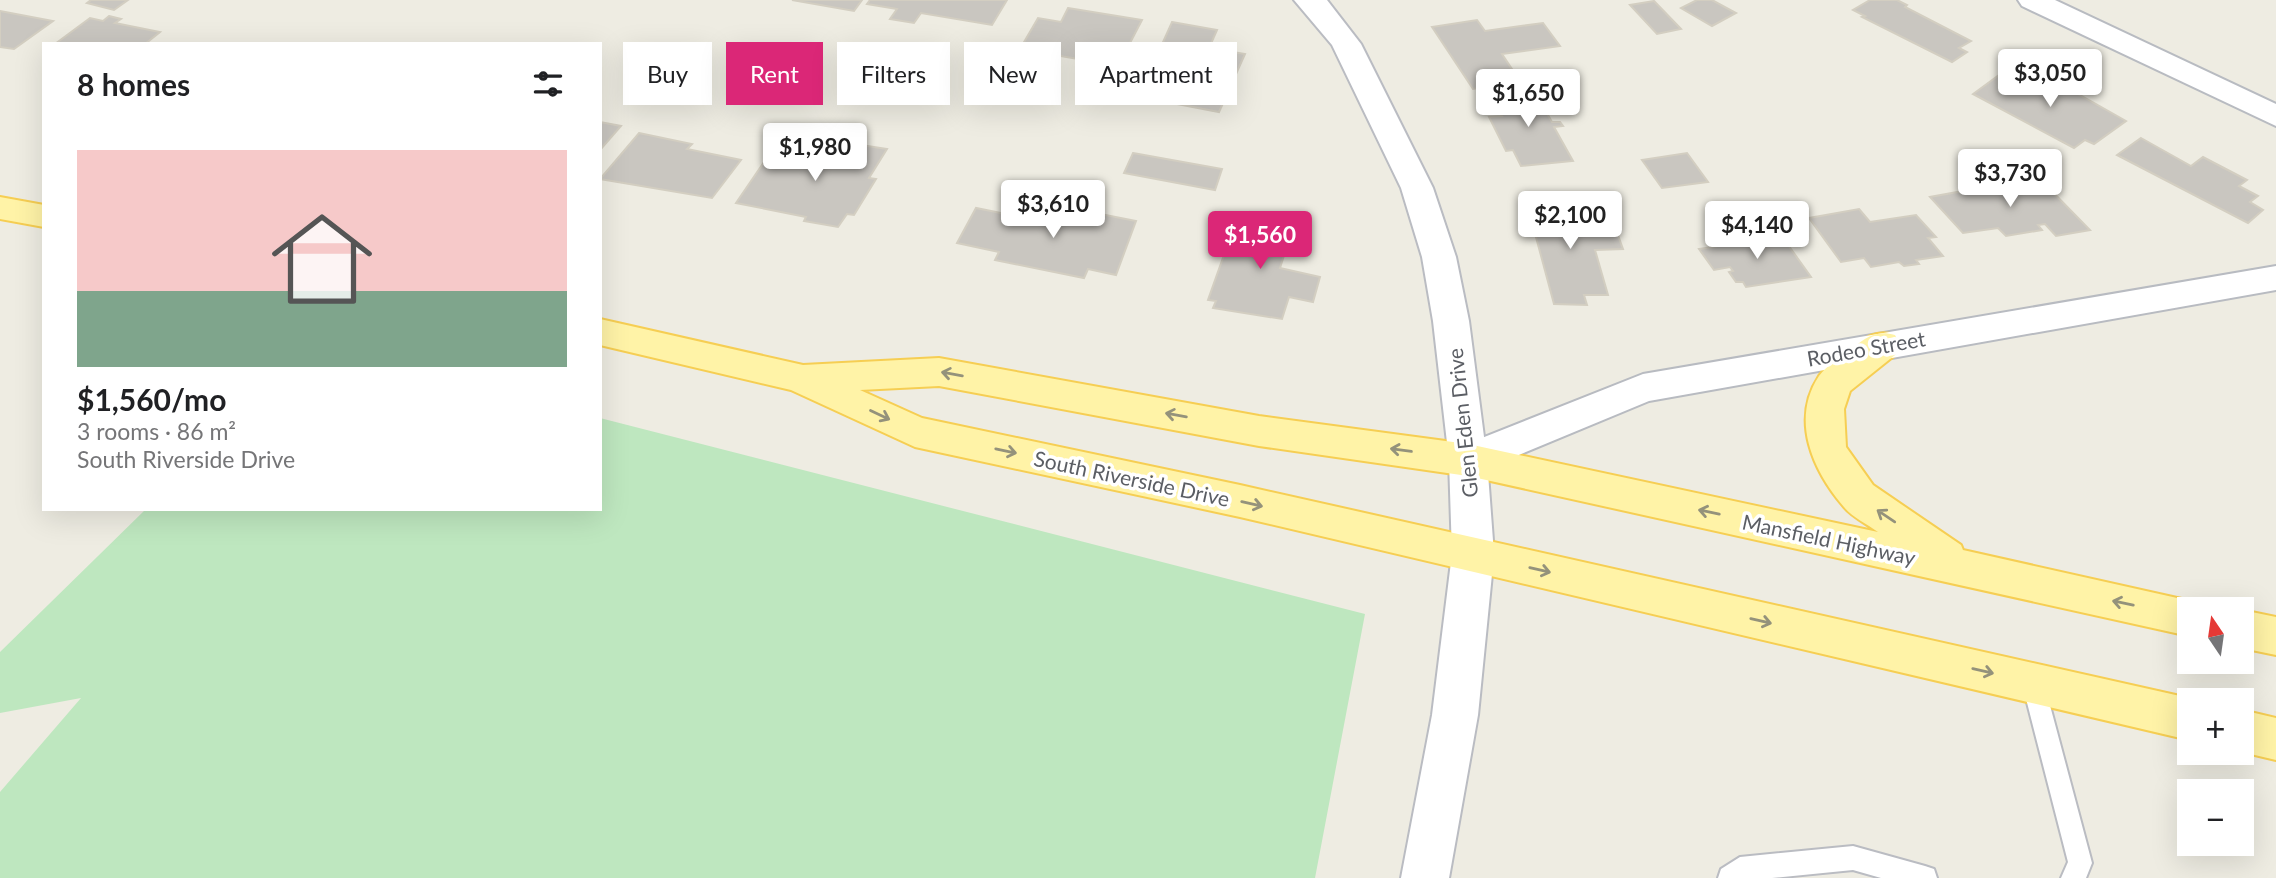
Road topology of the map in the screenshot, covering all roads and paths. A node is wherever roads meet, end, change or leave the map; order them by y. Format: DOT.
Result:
graph roads {
  1 [pos="1308,0"];
  2 [pos="2032,0"];
  3 [pos="2276,116"];
  4 [pos="0,208"];
  5 [pos="42,216"];
  6 [pos="2276,278"];
  7 [pos="602,332"];
  8 [pos="1882,345"];
  9 [pos="800,378"];
  10 [pos="1468,460"];
  11 [pos="1473,554"];
  12 [pos="1963,568"];
  13 [pos="2177,614"];
  14 [pos="2254,631"];
  15 [pos="2276,636"];
  16 [pos="2033,683"];
  17 [pos="2177,716"];
  18 [pos="2254,734"];
  19 [pos="2276,739"];
  20 [pos="1425,878"];
  21 [pos="1730,878"];
  22 [pos="1924,878"];
  23 [pos="2073,878"];
  1 -- 10 [label="street, Glen Eden Drive"];
  2 -- 3 [label="street"];
  4 -- 5 [label="main road"];
  6 -- 8 [label="street, Rodeo Street"];
  7 -- 9 [label="main road, South Riverside Drive"];
  8 -- 10 [label="street, Rodeo Street"];
  12 -- 8 [label="main road, one-way"];
  10 -- 9 [label="main road, South Riverside Drive, one-way"];
  9 -- 11 [label="main road, South Riverside Drive, one-way"];
  10 -- 11 [label="street, Glen Eden Drive"];
  12 -- 10 [label="main road, Mansfield Highway, one-way"];
  11 -- 16 [label="main road, one-way"];
  11 -- 20 [label="street, Glen Eden Drive"];
  13 -- 12 [label="main road, Mansfield Highway, one-way"];
  14 -- 15 [label="main road"];
  16 -- 17 [label="main road"];
  16 -- 23 [label="lane"];
  18 -- 19 [label="main road"];
  21 -- 22 [label="lane"];
}
